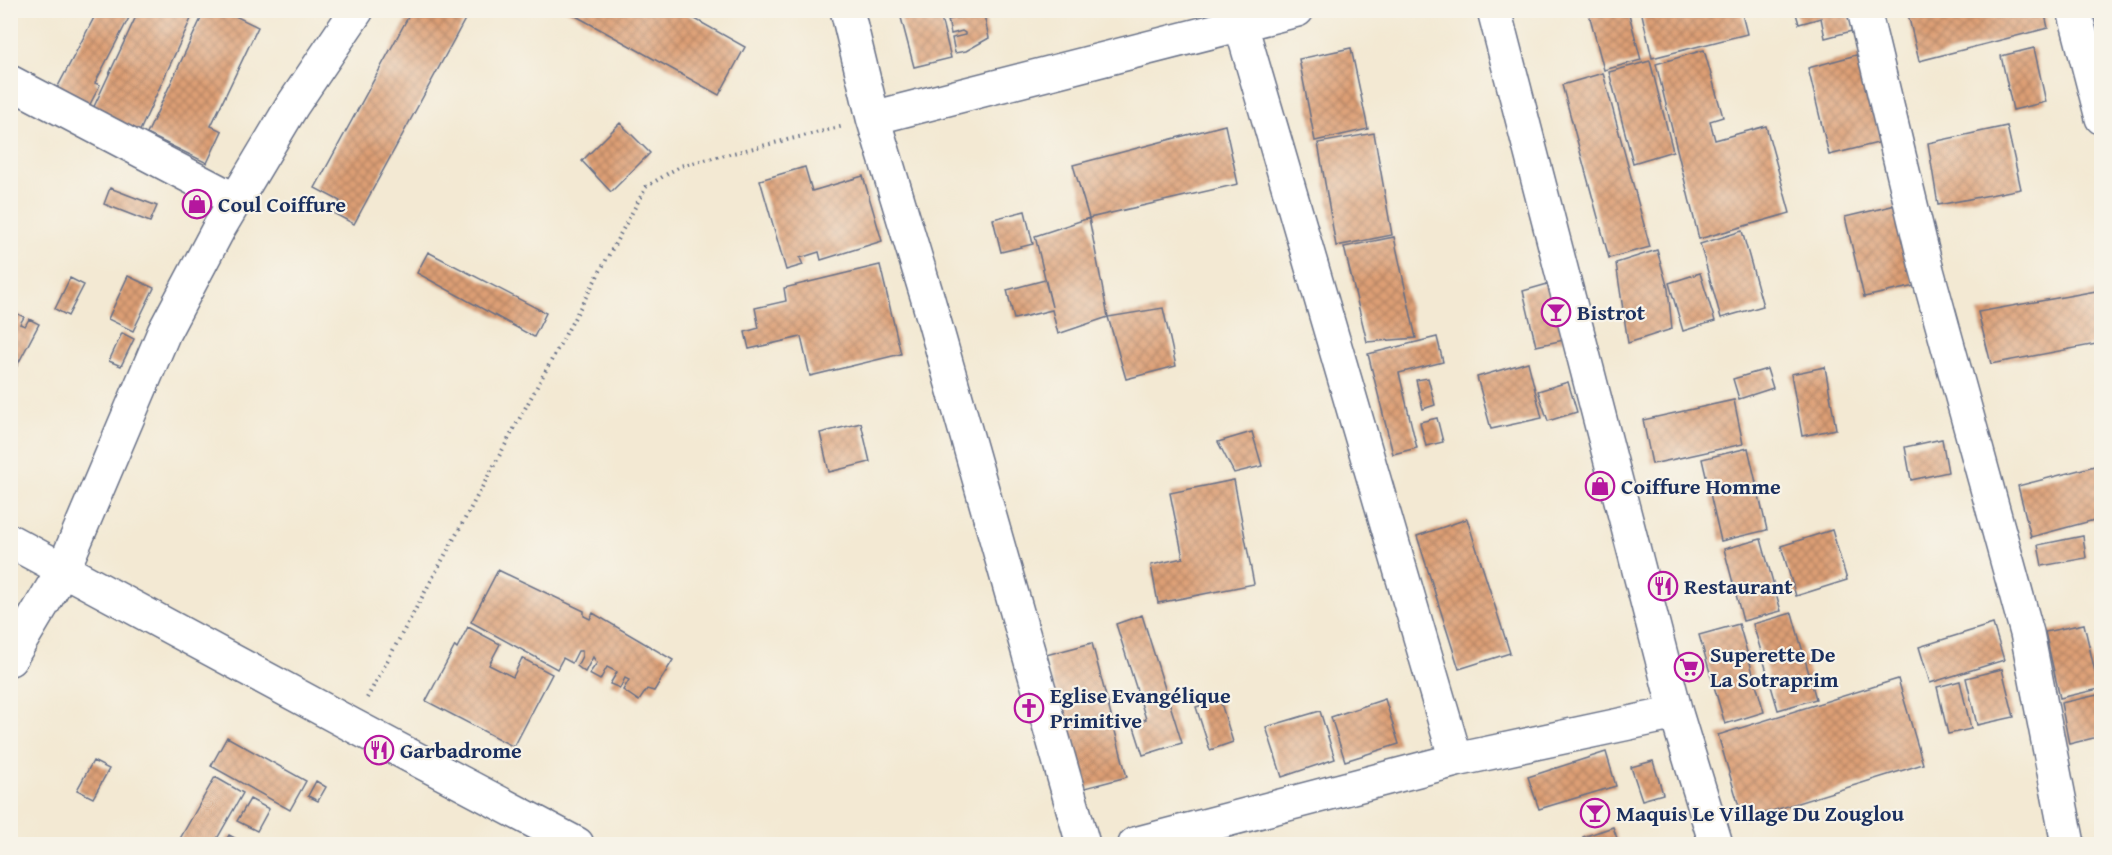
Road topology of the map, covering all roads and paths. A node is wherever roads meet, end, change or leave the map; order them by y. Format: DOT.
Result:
graph roads {
  1 [pos="357,10"];
  2 [pos="847,10"];
  3 [pos="1297,10"];
  4 [pos="1494,10"];
  5 [pos="1864,10"];
  6 [pos="2074,10"];
  7 [pos="1241,25"];
  8 [pos="10,82"];
  9 [pos="873,118"];
  10 [pos="2102,118"];
  11 [pos="235,200"];
  12 [pos="10,541"];
  13 [pos="63,570"];
  14 [pos="10,659"];
  15 [pos="1676,713"];
  16 [pos="352,725"];
  17 [pos="1456,760"];
  18 [pos="577,844"];
  19 [pos="1083,844"];
  20 [pos="1135,844"];
  21 [pos="1716,844"];
  22 [pos="2068,844"];
  1 -- 11 [label="street"];
  2 -- 9 [label="street"];
  3 -- 7 [label="street"];
  4 -- 15 [label="street"];
  5 -- 22 [label="street"];
  6 -- 10 [label="street"];
  7 -- 9 [label="street"];
  7 -- 17 [label="street"];
  8 -- 11 [label="street"];
  9 -- 16 [label="path"];
  9 -- 19 [label="street"];
  11 -- 13 [label="street"];
  12 -- 13 [label="street"];
  13 -- 14 [label="street"];
  13 -- 16 [label="street"];
  15 -- 17 [label="street"];
  15 -- 21 [label="street"];
  16 -- 18 [label="street"];
  17 -- 20 [label="street"];
}
